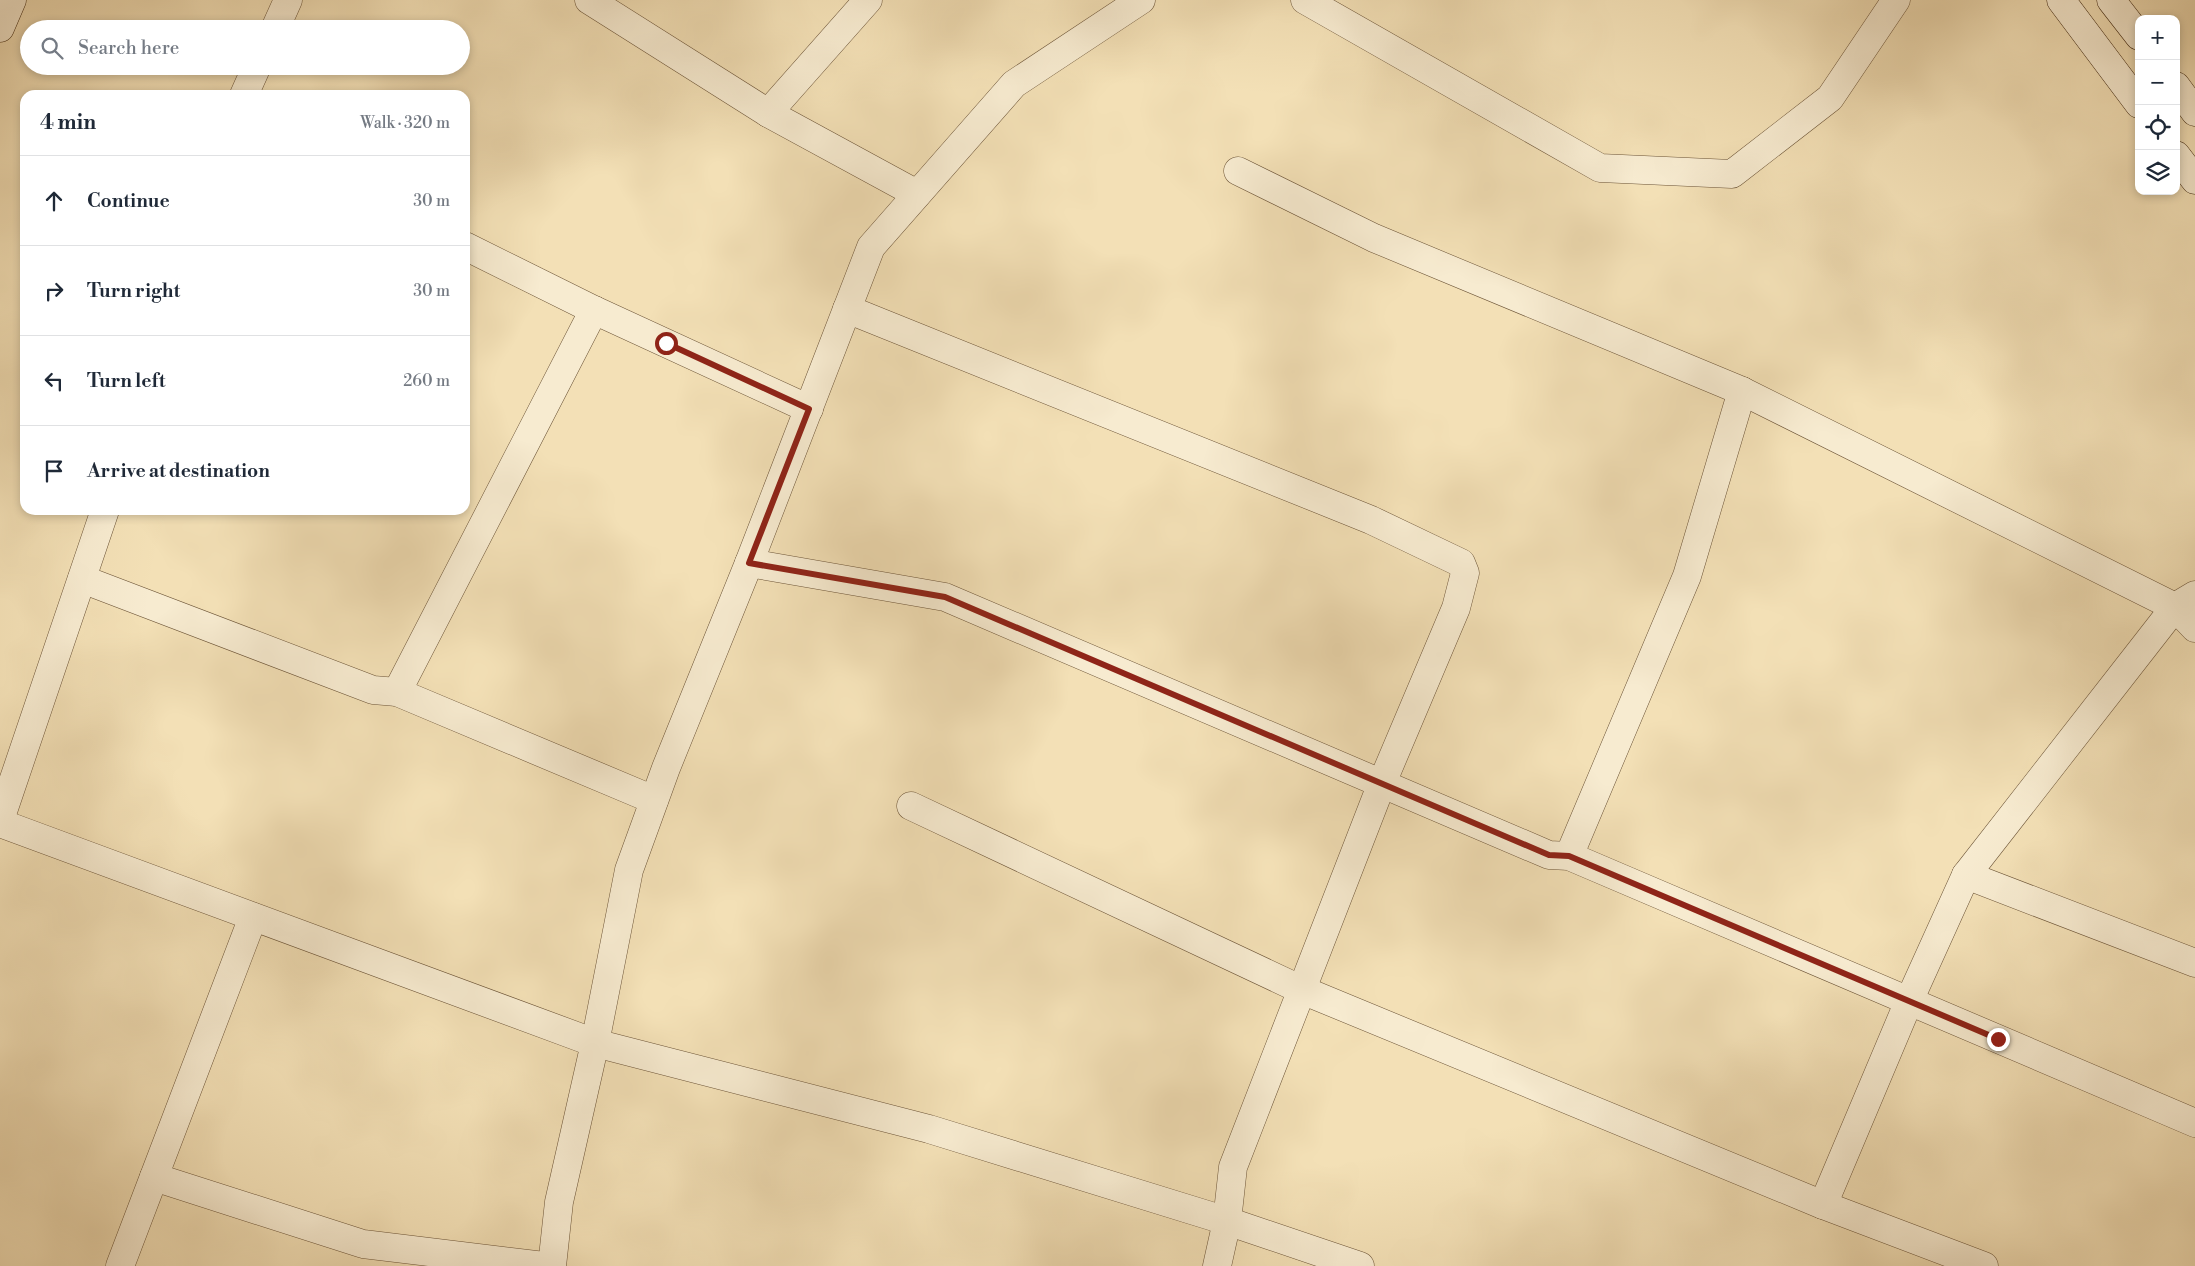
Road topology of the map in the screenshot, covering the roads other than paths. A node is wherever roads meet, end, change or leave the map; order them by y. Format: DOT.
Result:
graph roads {
  1 [pos="12,0"];
  2 [pos="288,0"];
  3 [pos="588,0"];
  4 [pos="868,0"];
  5 [pos="1141,0"];
  6 [pos="1304,0"];
  7 [pos="1896,0"];
  8 [pos="2061,0"];
  9 [pos="2112,0"];
  10 [pos="279,20"];
  11 [pos="0,28"];
  12 [pos="2135,31"];
  13 [pos="253,75"];
  14 [pos="246,90"];
  15 [pos="2180,91"];
  16 [pos="2135,99"];
  17 [pos="2195,112"];
  18 [pos="768,113"];
  19 [pos="2180,159"];
  20 [pos="1238,171"];
  21 [pos="2195,180"];
  22 [pos="918,194"];
  23 [pos="470,248"];
  24 [pos="847,309"];
  25 [pos="594,310"];
  26 [pos="1742,391"];
  27 [pos="809,409"];
  28 [pos="102,515"];
  29 [pos="749,563"];
  30 [pos="82,579"];
  31 [pos="2185,601"];
  32 [pos="2195,628"];
  33 [pos="397,692"];
  34 [pos="1382,783"];
  35 [pos="654,800"];
  36 [pos="910,806"];
  37 [pos="0,822"];
  38 [pos="1569,856"];
  39 [pos="1966,875"];
  40 [pos="252,917"];
  41 [pos="2195,963"];
  42 [pos="1302,990"];
  43 [pos="1909,1001"];
  44 [pos="595,1043"];
  45 [pos="2195,1123"];
  46 [pos="154,1178"];
  47 [pos="1823,1204"];
  48 [pos="1227,1221"];
  49 [pos="120,1266"];
  50 [pos="544,1266"];
  51 [pos="552,1266"];
  52 [pos="1217,1266"];
  53 [pos="1360,1266"];
  54 [pos="1984,1266"];
  1 -- 11 [label="street"];
  2 -- 10 [label="street"];
  3 -- 18 [label="street"];
  4 -- 18 [label="street"];
  5 -- 22 [label="street"];
  6 -- 7 [label="street"];
  8 -- 16 [label="street"];
  9 -- 12 [label="street"];
  13 -- 14 [label="street"];
  15 -- 17 [label="street"];
  18 -- 22 [label="street"];
  19 -- 21 [label="street"];
  20 -- 26 [label="street"];
  22 -- 24 [label="street"];
  23 -- 25 [label="street"];
  24 -- 27 [label="street"];
  24 -- 34 [label="street"];
  25 -- 27 [label="street"];
  25 -- 33 [label="street"];
  26 -- 31 [label="street"];
  26 -- 38 [label="street"];
  27 -- 29 [label="street"];
  28 -- 30 [label="street"];
  29 -- 34 [label="street"];
  29 -- 35 [label="street"];
  30 -- 33 [label="street"];
  30 -- 37 [label="street"];
  31 -- 32 [label="street"];
  31 -- 39 [label="street"];
  33 -- 35 [label="street"];
  34 -- 38 [label="street"];
  34 -- 42 [label="street"];
  35 -- 44 [label="street"];
  36 -- 42 [label="street"];
  37 -- 40 [label="street"];
  38 -- 43 [label="street"];
  39 -- 41 [label="street"];
  39 -- 43 [label="street"];
  40 -- 44 [label="street"];
  40 -- 46 [label="street"];
  42 -- 47 [label="street"];
  42 -- 48 [label="street"];
  43 -- 45 [label="street"];
  43 -- 47 [label="street"];
  44 -- 48 [label="street"];
  44 -- 51 [label="street"];
  46 -- 49 [label="street"];
  46 -- 50 [label="street"];
  47 -- 54 [label="street"];
  48 -- 52 [label="street"];
  48 -- 53 [label="street"];
}
